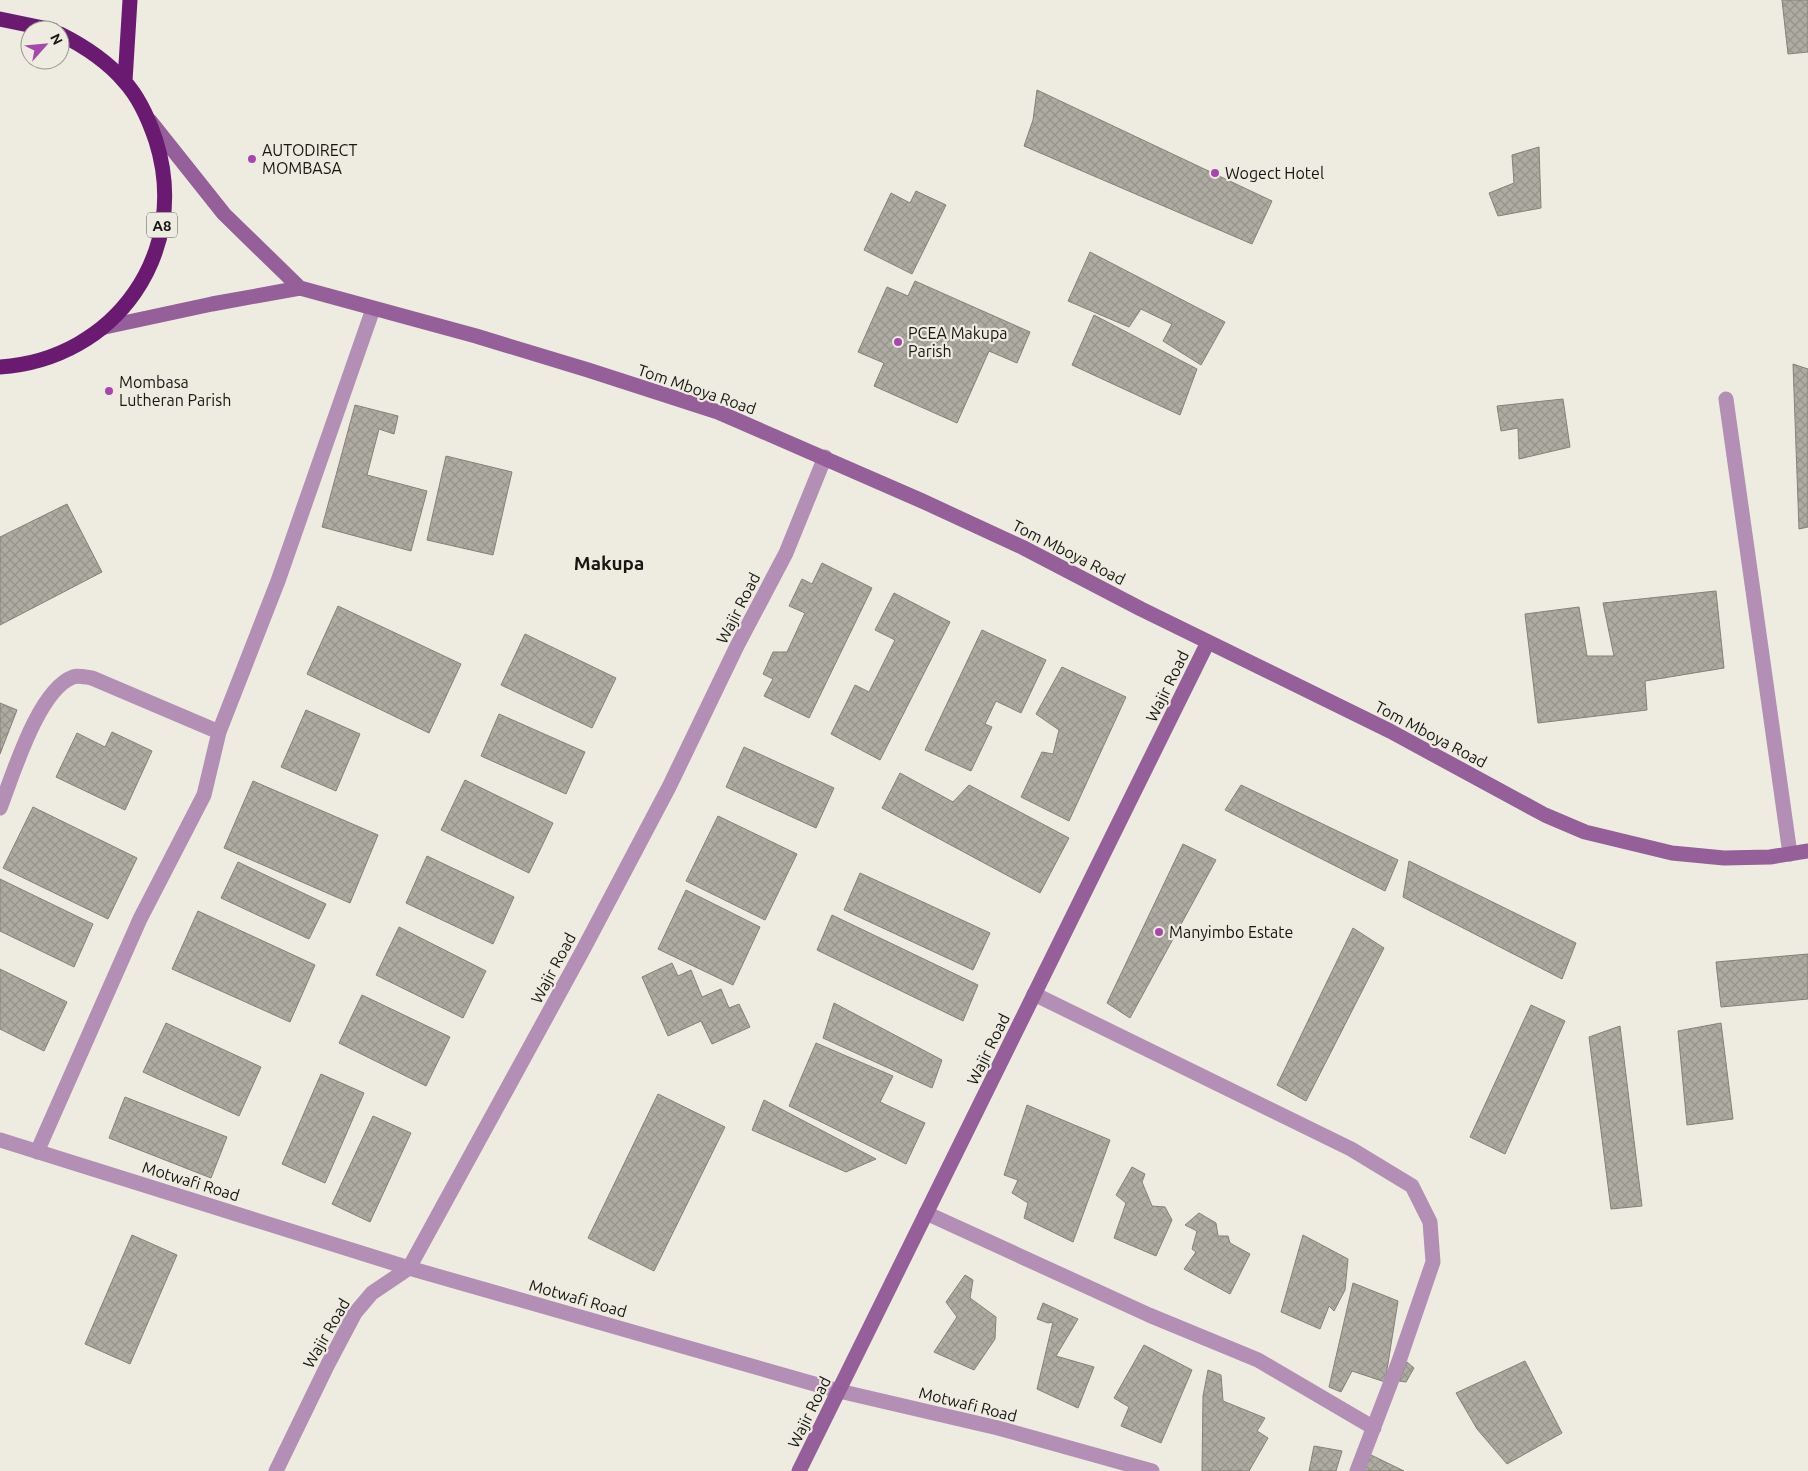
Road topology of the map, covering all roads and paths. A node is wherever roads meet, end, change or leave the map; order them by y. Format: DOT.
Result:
graph roads {
  1 [pos="130,0"];
  2 [pos="0,19"];
  3 [pos="20,23"];
  4 [pos="70,39"];
  5 [pos="125,81"];
  6 [pos="149,120"];
  7 [pos="300,288"];
  8 [pos="373,310"];
  9 [pos="106,327"];
  10 [pos="0,367"];
  11 [pos="1726,399"];
  12 [pos="825,457"];
  13 [pos="1208,642"];
  14 [pos="219,732"];
  15 [pos="0,808"];
  16 [pos="1808,851"];
  17 [pos="1790,854"];
  18 [pos="1034,994"];
  19 [pos="0,1140"];
  20 [pos="36,1152"];
  21 [pos="926,1213"];
  22 [pos="409,1268"];
  23 [pos="839,1391"];
  24 [pos="1374,1428"];
  25 [pos="276,1471"];
  26 [pos="799,1471"];
  27 [pos="1152,1471"];
  28 [pos="1357,1471"];
  1 -- 5 [label="highway"];
  2 -- 3 [label="highway"];
  4 -- 5 [label="highway, A8"];
  5 -- 6 [label="highway, A8"];
  6 -- 7 [label="main road"];
  6 -- 9 [label="highway, A8"];
  7 -- 8 [label="main road, Tom Mboya Road"];
  7 -- 9 [label="main road"];
  8 -- 12 [label="main road, Tom Mboya Road"];
  8 -- 14 [label="street"];
  9 -- 10 [label="highway, A8"];
  11 -- 17 [label="street"];
  12 -- 13 [label="main road, Tom Mboya Road"];
  12 -- 22 [label="street, Wajir Road"];
  13 -- 17 [label="main road, Tom Mboya Road"];
  13 -- 18 [label="main road, Wajir Road"];
  14 -- 15 [label="street"];
  14 -- 20 [label="street"];
  16 -- 17 [label="main road, Tom Mboya Road"];
  18 -- 21 [label="main road, Wajir Road"];
  18 -- 24 [label="street"];
  19 -- 20 [label="street, Motwafi Road"];
  20 -- 22 [label="street, Motwafi Road"];
  21 -- 23 [label="main road, Wajir Road"];
  21 -- 24 [label="street"];
  22 -- 23 [label="street, Motwafi Road"];
  22 -- 25 [label="street, Wajir Road"];
  23 -- 26 [label="main road, Wajir Road"];
  23 -- 27 [label="street, Motwafi Road"];
  24 -- 28 [label="street"];
}
